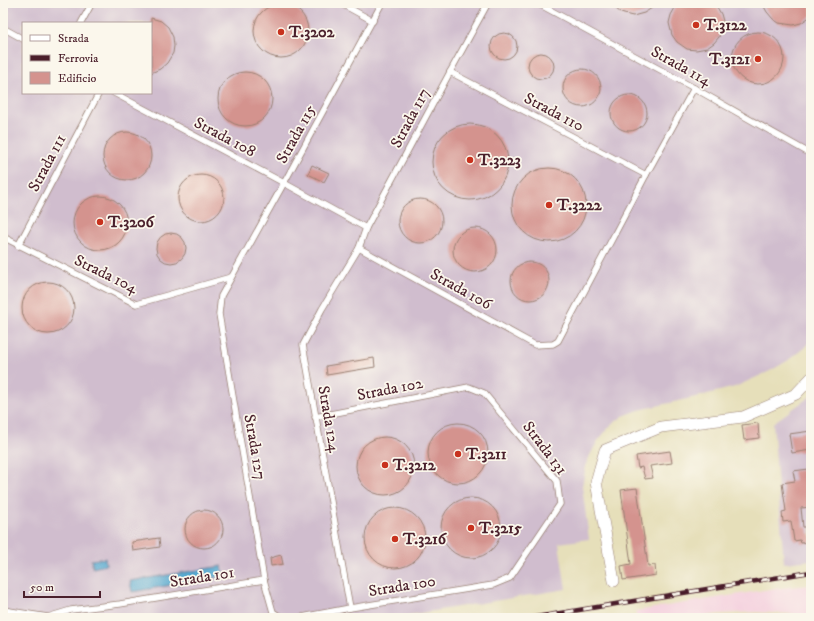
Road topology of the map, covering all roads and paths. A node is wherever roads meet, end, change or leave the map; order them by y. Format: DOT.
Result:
graph roads {
  1 [pos="92,3"];
  2 [pos="340,3"];
  3 [pos="382,3"];
  4 [pos="488,3"];
  5 [pos="537,3"];
  6 [pos="373,21"];
  7 [pos="82,22"];
  8 [pos="3,28"];
  9 [pos="22,38"];
  10 [pos="450,72"];
  11 [pos="694,88"];
  12 [pos="97,94"];
  13 [pos="116,94"];
  14 [pos="811,154"];
  15 [pos="646,175"];
  16 [pos="284,183"];
  17 [pos="366,228"];
  18 [pos="3,237"];
  19 [pos="18,246"];
  20 [pos="359,248"];
  21 [pos="231,277"];
  22 [pos="811,378"];
  23 [pos="469,387"];
  24 [pos="315,417"];
  25 [pos="510,578"];
  26 [pos="264,580"];
  27 [pos="614,581"];
  28 [pos="350,608"];
  29 [pos="3,610"];
  30 [pos="282,618"];
  31 [pos="297,618"];
  1 -- 7 [label="lane"];
  2 -- 6 [label="lane"];
  3 -- 6 [label="lane, Strada 115"];
  4 -- 10 [label="lane, Strada 117"];
  5 -- 11 [label="lane, Strada 114"];
  6 -- 16 [label="lane, Strada 115"];
  8 -- 9 [label="lane"];
  10 -- 15 [label="lane, Strada 110"];
  10 -- 17 [label="lane, Strada 117"];
  11 -- 14 [label="lane, Strada 114"];
  11 -- 15 [label="lane"];
  12 -- 19 [label="lane, Strada 111"];
  13 -- 16 [label="lane, Strada 108"];
  15 -- 20 [label="lane, Strada 106"];
  16 -- 17 [label="lane, Strada 108"];
  16 -- 21 [label="lane, Strada 115"];
  17 -- 20 [label="lane, Strada 117"];
  18 -- 19 [label="lane, Strada 104"];
  19 -- 21 [label="lane, Strada 104"];
  20 -- 24 [label="lane, Strada 124"];
  21 -- 26 [label="lane, Strada 127"];
  22 -- 27 [label="street"];
  23 -- 24 [label="lane, Strada 102"];
  23 -- 25 [label="lane, Strada 131"];
  24 -- 28 [label="lane, Strada 124"];
  25 -- 28 [label="lane, Strada 100"];
  26 -- 29 [label="lane, Strada 101"];
  26 -- 30 [label="lane, Strada 127"];
  28 -- 31 [label="lane, Strada 100"];
}
